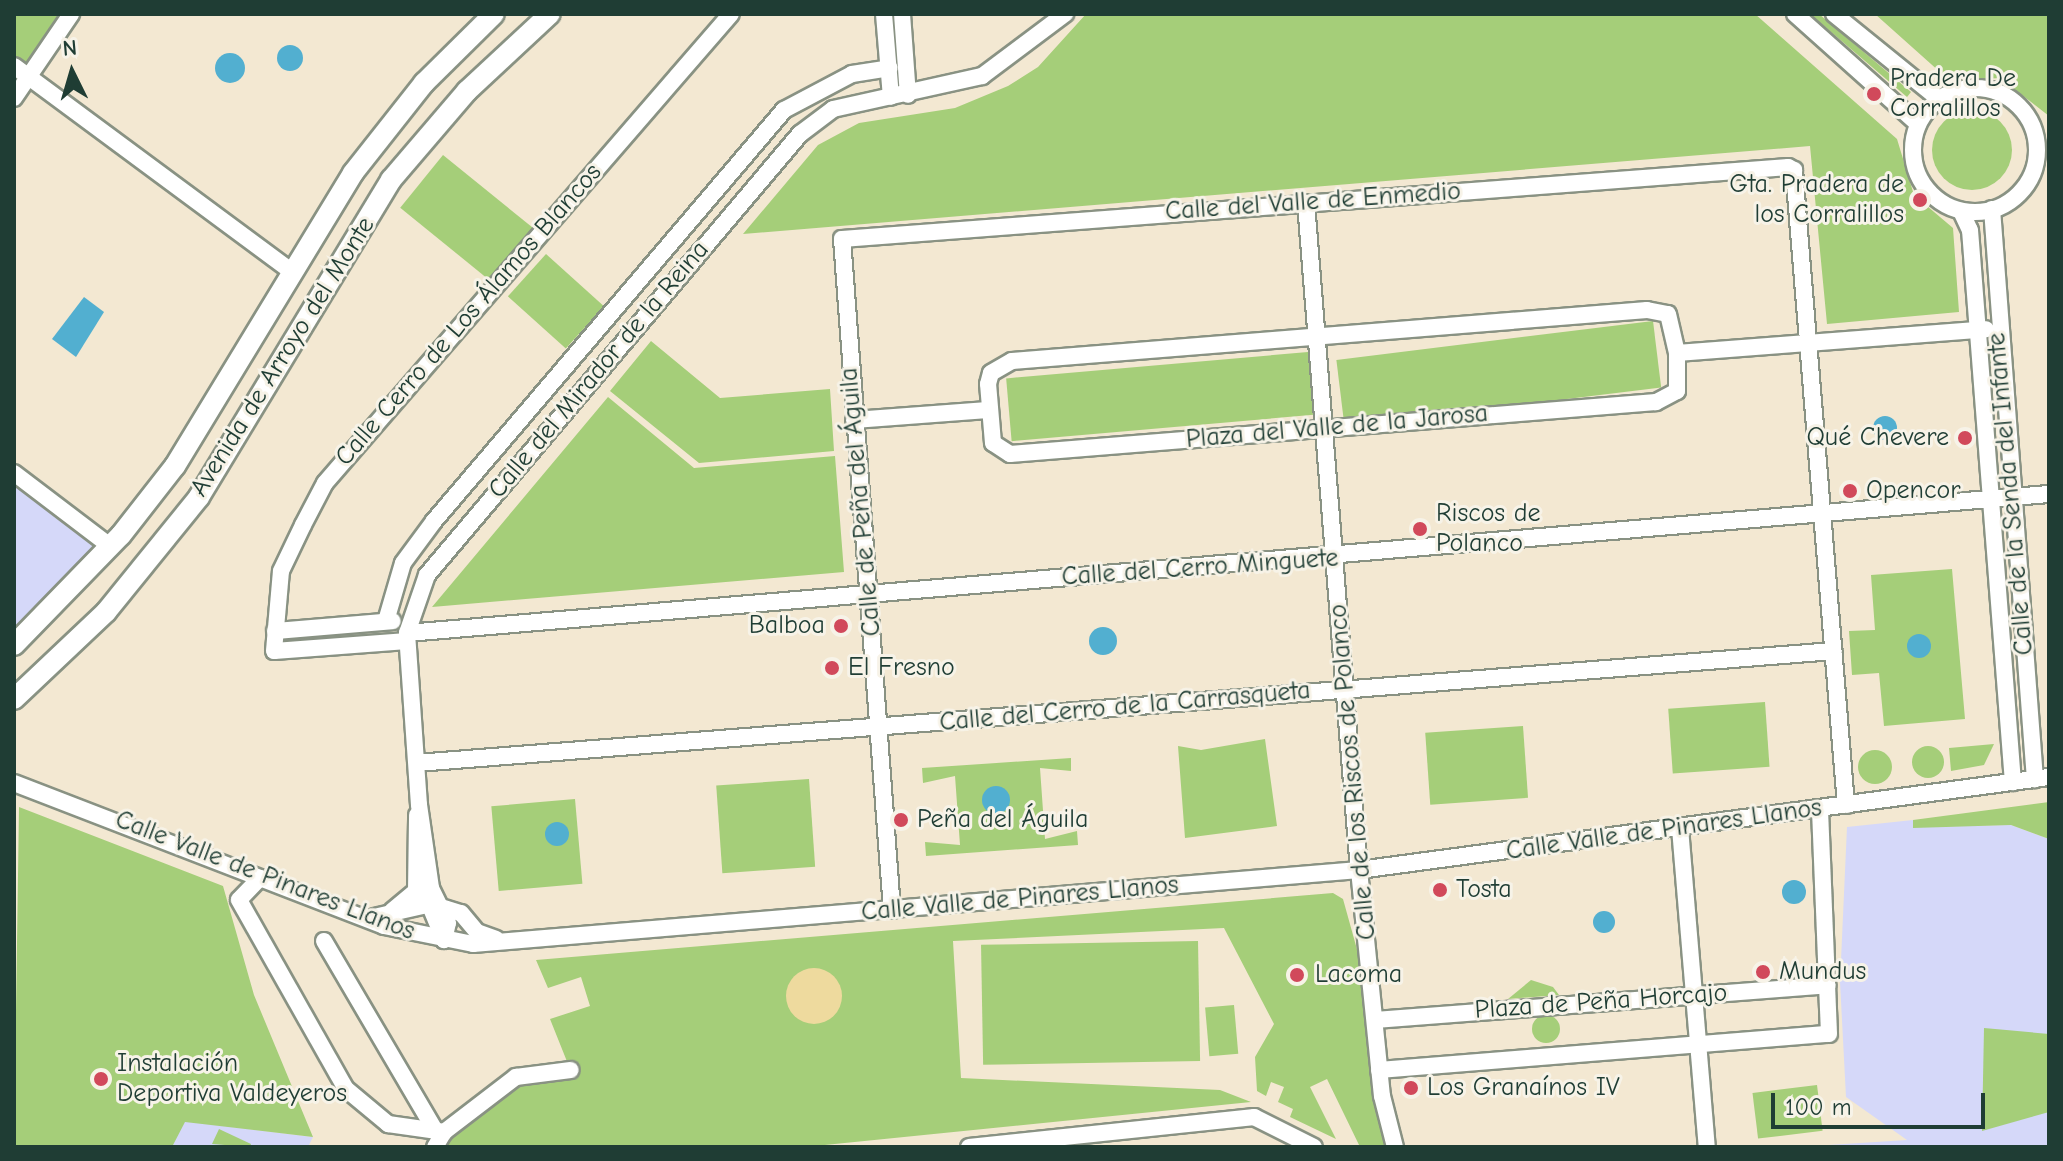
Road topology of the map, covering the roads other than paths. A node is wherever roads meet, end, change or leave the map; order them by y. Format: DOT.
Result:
graph roads {
  1 [pos="71,14"];
  2 [pos="494,14"];
  3 [pos="550,14"];
  4 [pos="731,14"];
  5 [pos="884,14"];
  6 [pos="902,14"];
  7 [pos="1065,14"];
  8 [pos="1795,14"];
  9 [pos="1834,14"];
  10 [pos="14,66"];
  11 [pos="890,68"];
  12 [pos="28,76"];
  13 [pos="900,96"];
  14 [pos="14,98"];
  15 [pos="1939,99"];
  16 [pos="1918,124"];
  17 [pos="2042,135"];
  18 [pos="2042,157"];
  19 [pos="1306,203"];
  20 [pos="1992,209"];
  21 [pos="1961,211"];
  22 [pos="842,239"];
  23 [pos="291,271"];
  24 [pos="1998,328"];
  25 [pos="1978,330"];
  26 [pos="1318,337"];
  27 [pos="1810,343"];
  28 [pos="1677,353"];
  29 [pos="988,410"];
  30 [pos="854,420"];
  31 [pos="1325,428"];
  32 [pos="14,473"];
  33 [pos="2049,494"];
  34 [pos="2011,502"];
  35 [pos="1992,503"];
  36 [pos="2049,505"];
  37 [pos="1824,517"];
  38 [pos="111,547"];
  39 [pos="1335,558"];
  40 [pos="870,596"];
  41 [pos="386,621"];
  42 [pos="275,631"];
  43 [pos="407,631"];
  44 [pos="14,645"];
  45 [pos="274,651"];
  46 [pos="1834,651"];
  47 [pos="1346,689"];
  48 [pos="14,699"];
  49 [pos="881,726"];
  50 [pos="417,763"];
  51 [pos="2042,778"];
  52 [pos="2013,782"];
  53 [pos="14,783"];
  54 [pos="419,805"];
  55 [pos="1846,805"];
  56 [pos="1820,809"];
  57 [pos="1680,828"];
  58 [pos="1359,870"];
  59 [pos="260,878"];
  60 [pos="426,905"];
  61 [pos="444,906"];
  62 [pos="892,910"];
  63 [pos="350,912"];
  64 [pos="444,940"];
  65 [pos="324,941"];
  66 [pos="505,942"];
  67 [pos="1828,985"];
  68 [pos="1695,995"];
  69 [pos="1375,1020"];
  70 [pos="1700,1044"];
  71 [pos="571,1070"];
  72 [pos="1379,1070"];
  73 [pos="438,1136"];
  74 [pos="969,1147"];
  75 [pos="1314,1147"];
  76 [pos="1395,1147"];
  77 [pos="1707,1147"];
  1 -- 12 [label="street"];
  2 -- 23 [label="street, Avenida de Arroyo del Monte"];
  3 -- 48 [label="street, Avenida de Arroyo del Monte"];
  4 -- 42 [label="street, Calle Cerro de Los Álamos Blancos"];
  5 -- 11 [label="street"];
  6 -- 13 [label="street"];
  7 -- 13 [label="street, Calle del Mirador de la Reina"];
  8 -- 16 [label="street"];
  9 -- 15 [label="street"];
  10 -- 12 [label="street"];
  11 -- 13 [label="street"];
  11 -- 41 [label="street, Calle del Mirador de la Reina"];
  12 -- 14 [label="street"];
  12 -- 23 [label="street"];
  13 -- 43 [label="street, Calle del Mirador de la Reina"];
  15 -- 16 [label="street"];
  15 -- 17 [label="street"];
  16 -- 21 [label="street"];
  17 -- 18 [label="street"];
  18 -- 20 [label="street"];
  19 -- 22 [label="street, Calle del Valle de Enmedio"];
  19 -- 26 [label="street, Calle de los Riscos de Polanco"];
  19 -- 27 [label="street, Calle del Valle de Enmedio"];
  20 -- 21 [label="street"];
  20 -- 24 [label="street, Calle de la Senda del Infante"];
  21 -- 25 [label="street, Calle de la Senda del Infante"];
  22 -- 30 [label="street, Calle de Peña del Águila"];
  23 -- 38 [label="street, Avenida de Arroyo del Monte"];
  24 -- 25 [label="street"];
  24 -- 34 [label="street, Calle de la Senda del Infante"];
  25 -- 27 [label="street"];
  25 -- 35 [label="street, Calle de la Senda del Infante"];
  26 -- 28 [label="street, Plaza del Valle de la Jarosa"];
  26 -- 29 [label="street, Plaza del Valle de la Jarosa"];
  26 -- 31 [label="street, Calle de los Riscos de Polanco"];
  27 -- 28 [label="street"];
  27 -- 37 [label="street"];
  28 -- 31 [label="street, Plaza del Valle de la Jarosa"];
  29 -- 30 [label="street"];
  29 -- 31 [label="street, Plaza del Valle de la Jarosa"];
  30 -- 40 [label="street, Calle de Peña del Águila"];
  31 -- 39 [label="street, Calle de los Riscos de Polanco"];
  32 -- 38 [label="street"];
  33 -- 34 [label="street, Calle del Cerro Minguete"];
  34 -- 35 [label="street, Calle del Cerro Minguete"];
  34 -- 36 [label="street, Calle del Cerro Minguete"];
  34 -- 51 [label="street, Calle de la Senda del Infante"];
  35 -- 37 [label="street, Calle del Cerro Minguete"];
  35 -- 52 [label="street, Calle de la Senda del Infante"];
  37 -- 39 [label="street, Calle del Cerro Minguete"];
  37 -- 46 [label="street"];
  38 -- 44 [label="street, Avenida de Arroyo del Monte"];
  39 -- 40 [label="street, Calle del Cerro Minguete"];
  39 -- 47 [label="street, Calle de los Riscos de Polanco"];
  40 -- 43 [label="street, Calle del Cerro Minguete"];
  40 -- 49 [label="street, Calle de Peña del Águila"];
  41 -- 42 [label="street, Calle del Cerro Minguete"];
  41 -- 43 [label="street, Calle del Cerro Minguete"];
  42 -- 45 [label="street, Calle Cerro de Los Álamos Blancos"];
  43 -- 45 [label="street, Calle del Cerro Minguete"];
  43 -- 50 [label="street"];
  46 -- 47 [label="street, Calle del Cerro de la Carrasqueta"];
  46 -- 55 [label="street"];
  47 -- 49 [label="street, Calle del Cerro de la Carrasqueta"];
  47 -- 58 [label="street, Calle de los Riscos de Polanco"];
  49 -- 50 [label="street, Calle del Cerro de la Carrasqueta"];
  49 -- 62 [label="street, Calle de Peña del Águila"];
  50 -- 54 [label="street"];
  51 -- 52 [label="street, Calle Valle de Pinares Llanos"];
  52 -- 55 [label="street, Calle Valle de Pinares Llanos"];
  53 -- 59 [label="street, Calle Valle de Pinares Llanos"];
  54 -- 60 [label="street"];
  54 -- 61 [label="street"];
  54 -- 63 [label="street"];
  55 -- 56 [label="street, Calle Valle de Pinares Llanos"];
  56 -- 57 [label="street, Calle Valle de Pinares Llanos"];
  56 -- 67 [label="street"];
  57 -- 58 [label="street, Calle Valle de Pinares Llanos"];
  57 -- 68 [label="street"];
  58 -- 62 [label="street, Calle Valle de Pinares Llanos"];
  58 -- 69 [label="street, Calle de los Riscos de Polanco"];
  59 -- 63 [label="street, Calle Valle de Pinares Llanos"];
  59 -- 73 [label="street"];
  60 -- 61 [label="street"];
  60 -- 63 [label="street"];
  60 -- 64 [label="street"];
  61 -- 64 [label="street"];
  61 -- 66 [label="street"];
  62 -- 66 [label="street, Calle Valle de Pinares Llanos"];
  63 -- 64 [label="street, Calle Valle de Pinares Llanos"];
  64 -- 66 [label="street, Calle Valle de Pinares Llanos"];
  65 -- 73 [label="street"];
  67 -- 68 [label="street, Plaza de Peña Horcajo"];
  67 -- 70 [label="street, Plaza de Peña Horcajo"];
  68 -- 69 [label="street, Plaza de Peña Horcajo"];
  68 -- 70 [label="street"];
  69 -- 72 [label="street, Calle de los Riscos de Polanco"];
  70 -- 72 [label="street, Plaza de Peña Horcajo"];
  70 -- 77 [label="street"];
  71 -- 73 [label="street"];
  72 -- 76 [label="street, Calle de los Riscos de Polanco"];
  74 -- 75 [label="street"];
}
